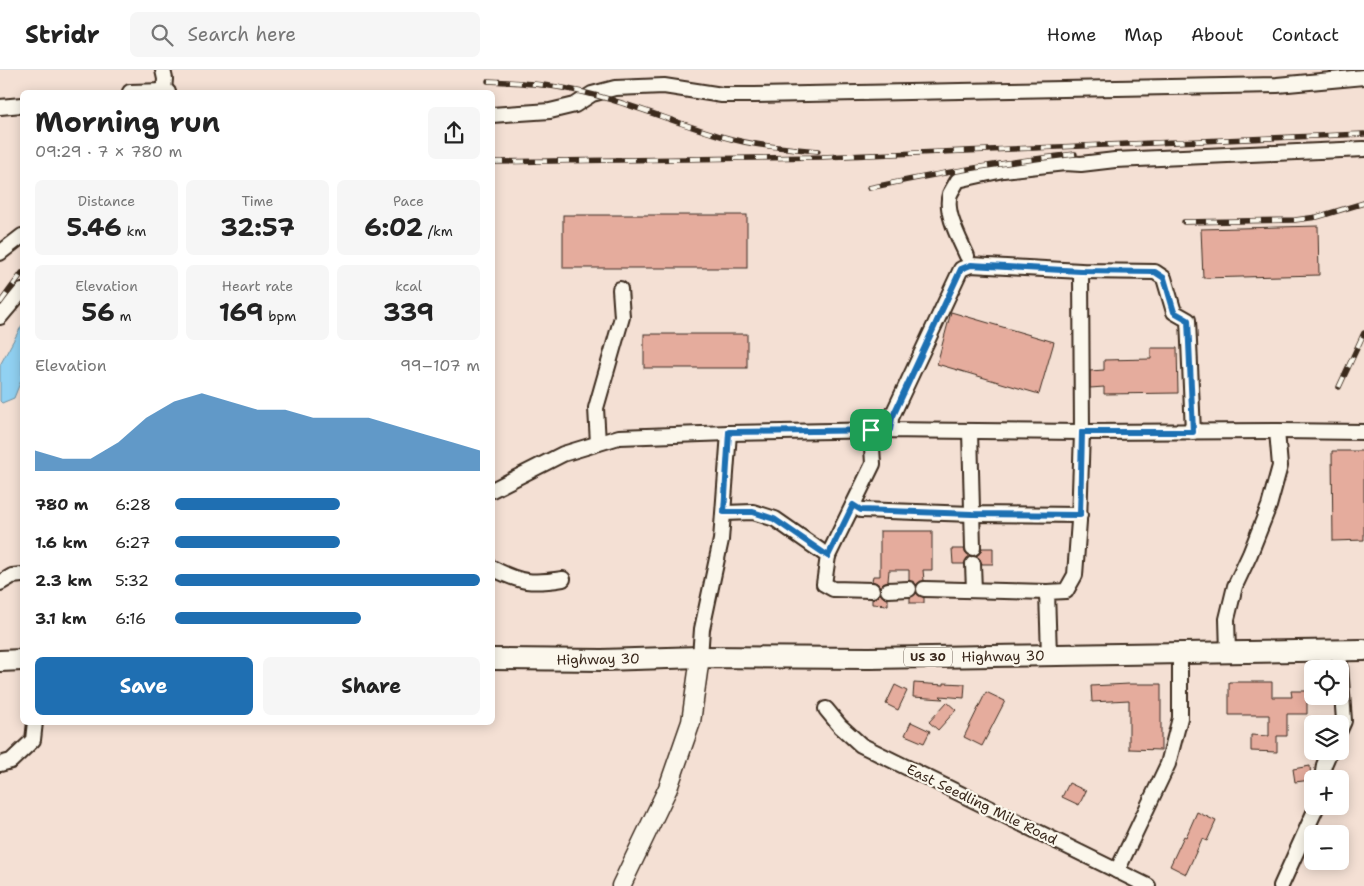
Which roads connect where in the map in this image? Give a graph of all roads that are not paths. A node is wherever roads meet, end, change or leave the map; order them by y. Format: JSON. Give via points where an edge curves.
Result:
{"nodes":[{"id":1,"x":163,"y":70,"type":"edge"},
{"id":2,"x":1364,"y":77,"type":"edge"},
{"id":3,"x":166,"y":90,"type":"edge"},
{"id":4,"x":20,"y":105,"type":"edge"},
{"id":5,"x":0,"y":107,"type":"edge"},
{"id":6,"x":495,"y":115,"type":"edge"},
{"id":7,"x":1364,"y":149,"type":"edge"},
{"id":8,"x":20,"y":238,"type":"edge"},
{"id":9,"x":0,"y":253,"type":"edge"},
{"id":10,"x":967,"y":256,"type":"dead end"},
{"id":11,"x":1081,"y":271,"type":"junction"},
{"id":12,"x":620,"y":289,"type":"dead end"},
{"id":13,"x":20,"y":293,"type":"edge"},
{"id":14,"x":0,"y":317,"type":"edge"},
{"id":15,"x":871,"y":430,"type":"junction"},
{"id":16,"x":890,"y":430,"type":"junction"},
{"id":17,"x":970,"y":431,"type":"junction"},
{"id":18,"x":1277,"y":431,"type":"junction"},
{"id":19,"x":729,"y":432,"type":"junction"},
{"id":20,"x":1082,"y":432,"type":"junction"},
{"id":21,"x":1193,"y":432,"type":"junction"},
{"id":22,"x":1364,"y":432,"type":"edge"},
{"id":23,"x":598,"y":443,"type":"junction"},
{"id":24,"x":495,"y":488,"type":"edge"},
{"id":25,"x":853,"y":505,"type":"junction"},
{"id":26,"x":724,"y":512,"type":"junction"},
{"id":27,"x":972,"y":514,"type":"junction"},
{"id":28,"x":1080,"y":515,"type":"junction"},
{"id":29,"x":973,"y":548,"type":"dead end"},
{"id":30,"x":828,"y":556,"type":"junction"},
{"id":31,"x":974,"y":564,"type":"dead end"},
{"id":32,"x":495,"y":569,"type":"edge"},
{"id":33,"x":20,"y":575,"type":"edge"},
{"id":34,"x":563,"y":579,"type":"dead end"},
{"id":35,"x":0,"y":582,"type":"edge"},
{"id":36,"x":909,"y":589,"type":"dead end"},
{"id":37,"x":924,"y":589,"type":"dead end"},
{"id":38,"x":872,"y":590,"type":"dead end"},
{"id":39,"x":888,"y":590,"type":"dead end"},
{"id":40,"x":974,"y":590,"type":"junction"},
{"id":41,"x":1047,"y":592,"type":"junction"},
{"id":42,"x":1364,"y":650,"type":"edge"},
{"id":43,"x":1339,"y":651,"type":"junction"},
{"id":44,"x":1228,"y":652,"type":"junction"},
{"id":45,"x":1180,"y":653,"type":"junction"},
{"id":46,"x":1048,"y":655,"type":"junction"},
{"id":47,"x":700,"y":657,"type":"junction"},
{"id":48,"x":495,"y":659,"type":"edge"},
{"id":49,"x":20,"y":660,"type":"edge"},
{"id":50,"x":0,"y":661,"type":"edge"},
{"id":51,"x":826,"y":709,"type":"dead end"},
{"id":52,"x":1344,"y":715,"type":"edge"},
{"id":53,"x":35,"y":725,"type":"edge"},
{"id":54,"x":0,"y":764,"type":"edge"},
{"id":55,"x":1313,"y":815,"type":"edge"},
{"id":56,"x":1117,"y":871,"type":"junction"},
{"id":57,"x":621,"y":886,"type":"edge"},
{"id":58,"x":1148,"y":886,"type":"edge"},
{"id":59,"x":1281,"y":886,"type":"edge"}],
"edges":[{"from":1,"to":3,"type":"street"},
{"from":2,"to":6,"type":"street","via":[[1276,85],[764,95],[722,95],[664,86],[615,88],[592,94],[575,105],[550,111]]},
{"from":4,"to":5,"type":"street"},
{"from":7,"to":10,"type":"street","via":[[1065,163],[971,176],[958,180],[949,196],[954,226]]},
{"from":8,"to":9,"type":"street"},
{"from":11,"to":16,"type":"street","via":[[971,265],[961,269],[892,418]]},
{"from":11,"to":20,"type":"street"},
{"from":11,"to":21,"type":"street","via":[[1155,272],[1164,278],[1174,312],[1188,320]]},
{"from":12,"to":23,"type":"street","via":[[622,317],[596,408]]},
{"from":13,"to":14,"type":"street"},
{"from":15,"to":16,"type":"street"},
{"from":15,"to":19,"type":"street"},
{"from":15,"to":25,"type":"street","via":[[873,464]]},
{"from":16,"to":17,"type":"street"},
{"from":17,"to":20,"type":"street"},
{"from":17,"to":27,"type":"street"},
{"from":18,"to":21,"type":"street"},
{"from":18,"to":22,"type":"street"},
{"from":18,"to":44,"type":"street","via":[[1280,466],[1269,506],[1235,586],[1227,619]]},
{"from":19,"to":23,"type":"street","via":[[619,437]]},
{"from":19,"to":26,"type":"street"},
{"from":20,"to":21,"type":"street"},
{"from":20,"to":28,"type":"street"},
{"from":23,"to":24,"type":"street","via":[[563,454]]},
{"from":25,"to":27,"type":"street","via":[[861,510]]},
{"from":25,"to":30,"type":"street"},
{"from":26,"to":30,"type":"street","via":[[753,512],[774,519]]},
{"from":26,"to":47,"type":"street","via":[[702,629]]},
{"from":27,"to":28,"type":"street"},
{"from":27,"to":29,"type":"street"},
{"from":28,"to":41,"type":"street","via":[[1075,574],[1066,591]]},
{"from":30,"to":38,"type":"street","via":[[824,584],[827,587]]},
{"from":31,"to":40,"type":"street"},
{"from":32,"to":34,"type":"street","via":[[529,582]]},
{"from":33,"to":35,"type":"street"},
{"from":36,"to":39,"type":"street"},
{"from":37,"to":40,"type":"street"},
{"from":40,"to":41,"type":"street"},
{"from":41,"to":46,"type":"street"},
{"from":42,"to":43,"type":"highway","name":"Highway 30","number":"US 30"},
{"from":43,"to":44,"type":"highway","name":"Highway 30","number":"US 30"},
{"from":43,"to":52,"type":"street"},
{"from":44,"to":45,"type":"highway","name":"Highway 30","number":"US 30"},
{"from":45,"to":46,"type":"highway","name":"Highway 30","number":"US 30"},
{"from":45,"to":56,"type":"street","via":[[1180,718],[1168,764]]},
{"from":46,"to":47,"type":"highway","name":"Highway 30","number":"US 30"},
{"from":47,"to":48,"type":"highway","name":"Highway 30","number":"US 30"},
{"from":47,"to":57,"type":"main road","via":[[690,722],[668,788]]},
{"from":49,"to":50,"type":"highway"},
{"from":51,"to":56,"type":"street","name":"East Seedling Mile Road","via":[[861,745]]},
{"from":53,"to":54,"type":"street","via":[[33,740],[11,761]]},
{"from":55,"to":59,"type":"street"},
{"from":56,"to":58,"type":"street","name":"East Seedling Mile Road"}]}
